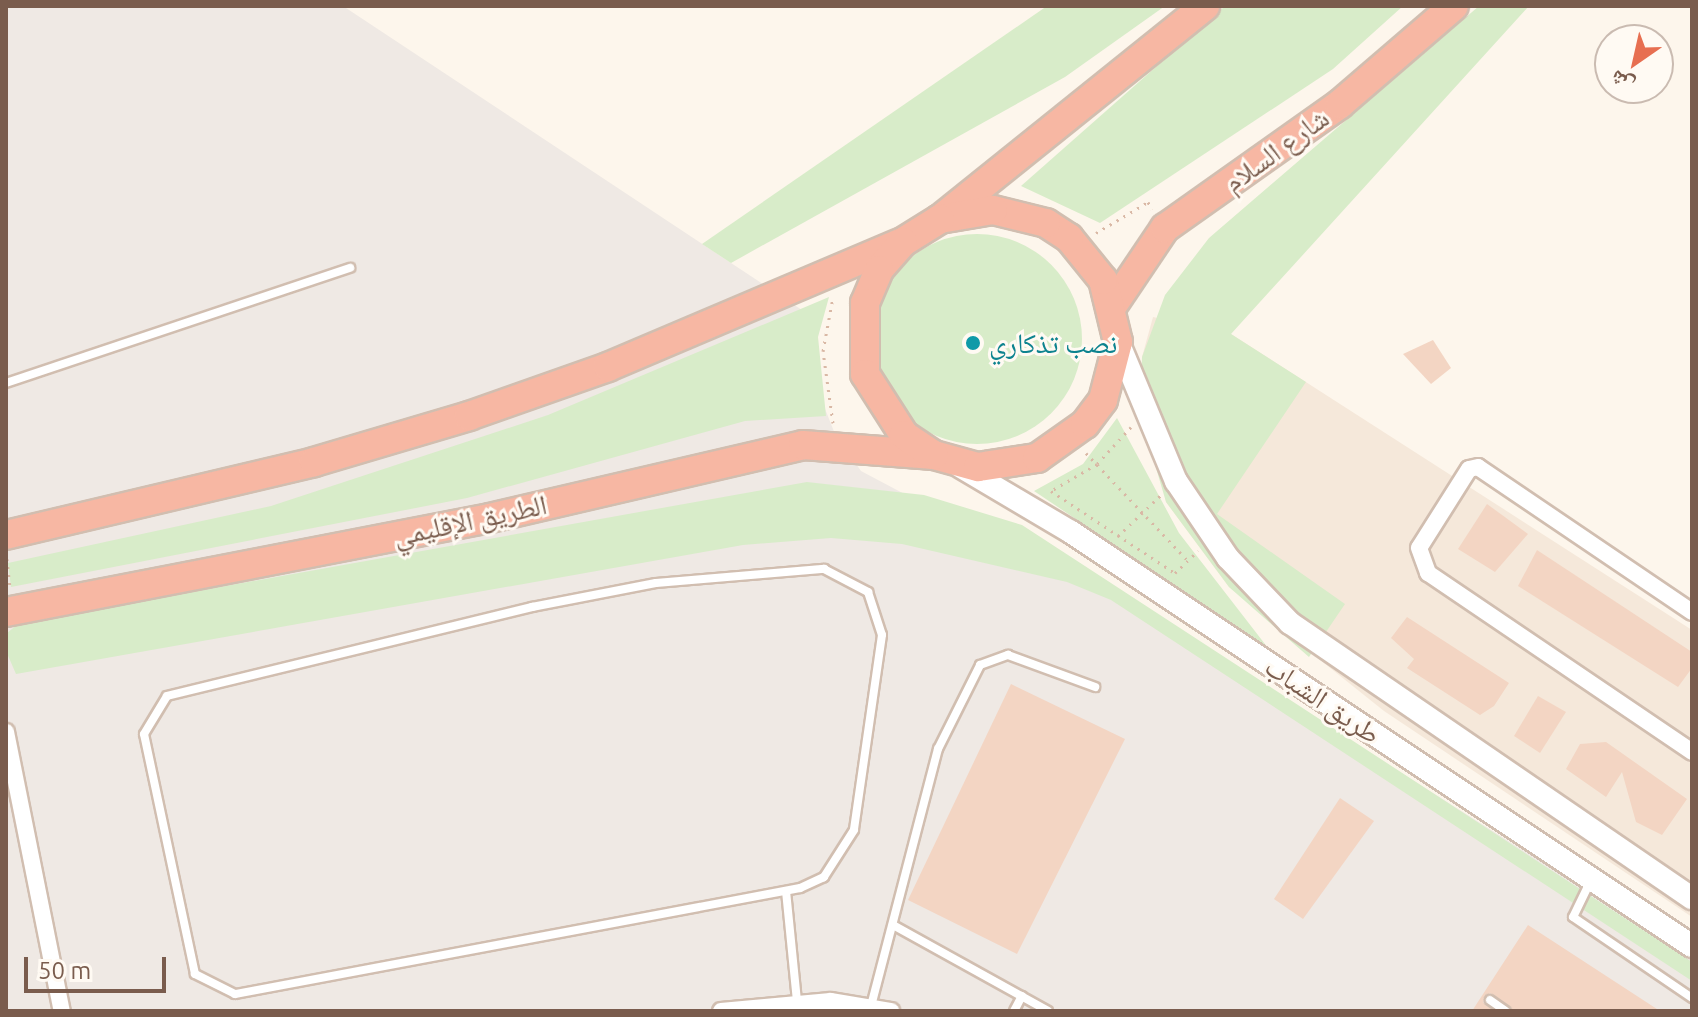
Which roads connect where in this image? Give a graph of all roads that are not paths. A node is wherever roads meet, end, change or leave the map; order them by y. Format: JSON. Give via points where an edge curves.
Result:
{"nodes":[{"id":1,"x":1205,"y":6,"type":"edge"},
{"id":2,"x":1454,"y":6,"type":"edge"},
{"id":3,"x":940,"y":219,"type":"junction"},
{"id":4,"x":903,"y":242,"type":"junction"},
{"id":5,"x":350,"y":268,"type":"dead end"},
{"id":6,"x":1113,"y":305,"type":"junction"},
{"id":7,"x":1118,"y":342,"type":"junction"},
{"id":8,"x":6,"y":383,"type":"edge"},
{"id":9,"x":942,"y":458,"type":"junction"},
{"id":10,"x":6,"y":535,"type":"edge"},
{"id":11,"x":9,"y":612,"type":"edge"},
{"id":12,"x":1692,"y":612,"type":"edge"},
{"id":13,"x":1095,"y":687,"type":"dead end"},
{"id":14,"x":6,"y":732,"type":"edge"},
{"id":15,"x":1692,"y":752,"type":"edge"},
{"id":16,"x":8,"y":754,"type":"edge"},
{"id":17,"x":1591,"y":879,"type":"junction"},
{"id":18,"x":786,"y":891,"type":"junction"},
{"id":19,"x":1692,"y":898,"type":"edge"},
{"id":20,"x":893,"y":925,"type":"junction"},
{"id":21,"x":1692,"y":946,"type":"edge"},
{"id":22,"x":1022,"y":996,"type":"junction"},
{"id":23,"x":1692,"y":998,"type":"edge"},
{"id":24,"x":1490,"y":1000,"type":"dead end"},
{"id":25,"x":797,"y":1002,"type":"junction"},
{"id":26,"x":871,"y":1006,"type":"junction"},
{"id":27,"x":767,"y":1007,"type":"edge"},
{"id":28,"x":62,"y":1011,"type":"edge"},
{"id":29,"x":721,"y":1011,"type":"edge"},
{"id":30,"x":891,"y":1011,"type":"edge"},
{"id":31,"x":1014,"y":1011,"type":"edge"},
{"id":32,"x":1048,"y":1011,"type":"edge"},
{"id":33,"x":1506,"y":1011,"type":"edge"}],
"edges":[{"from":1,"to":3,"type":"highway"},
{"from":2,"to":6,"type":"highway","name":"شارع السلام","via":[[1340,104],[1165,228]]},
{"from":3,"to":4,"type":"highway"},
{"from":3,"to":6,"type":"highway","via":[[993,210],[1046,223],[1088,257]]},
{"from":4,"to":9,"type":"highway","via":[[865,303],[863,363],[880,407]]},
{"from":4,"to":10,"type":"highway","via":[[633,357],[469,416],[314,462]]},
{"from":5,"to":8,"type":"lane"},
{"from":6,"to":7,"type":"highway"},
{"from":7,"to":9,"type":"highway","via":[[1103,400],[1071,437],[1008,466]]},
{"from":7,"to":19,"type":"main road","name":"طريق الشباب","via":[[1155,442],[1202,541],[1323,648]]},
{"from":9,"to":11,"type":"highway","name":"الطريق الإقليمي","via":[[841,445],[763,451],[490,518]]},
{"from":9,"to":17,"type":"main road","name":"طريق الشباب","via":[[1100,552]]},
{"from":12,"to":15,"type":"street","via":[[1478,467],[1469,469],[1419,548],[1428,573]]},
{"from":13,"to":20,"type":"lane","via":[[1008,655],[980,665],[938,749]]},
{"from":14,"to":16,"type":"street"},
{"from":16,"to":28,"type":"street"},
{"from":17,"to":21,"type":"main road","name":"طريق الشباب"},
{"from":17,"to":23,"type":"lane","via":[[1573,917]]},
{"from":18,"to":18,"type":"lane","via":[[225,994],[201,981],[188,959],[147,723],[176,691],[532,607],[656,583],[837,571],[868,592],[882,624],[854,830],[835,867]]},
{"from":18,"to":25,"type":"lane"},
{"from":20,"to":22,"type":"lane"},
{"from":20,"to":26,"type":"lane"},
{"from":22,"to":31,"type":"lane"},
{"from":22,"to":32,"type":"lane"},
{"from":24,"to":33,"type":"lane"},
{"from":25,"to":26,"type":"street"},
{"from":25,"to":27,"type":"street"},
{"from":26,"to":30,"type":"street"},
{"from":27,"to":29,"type":"street"}]}
